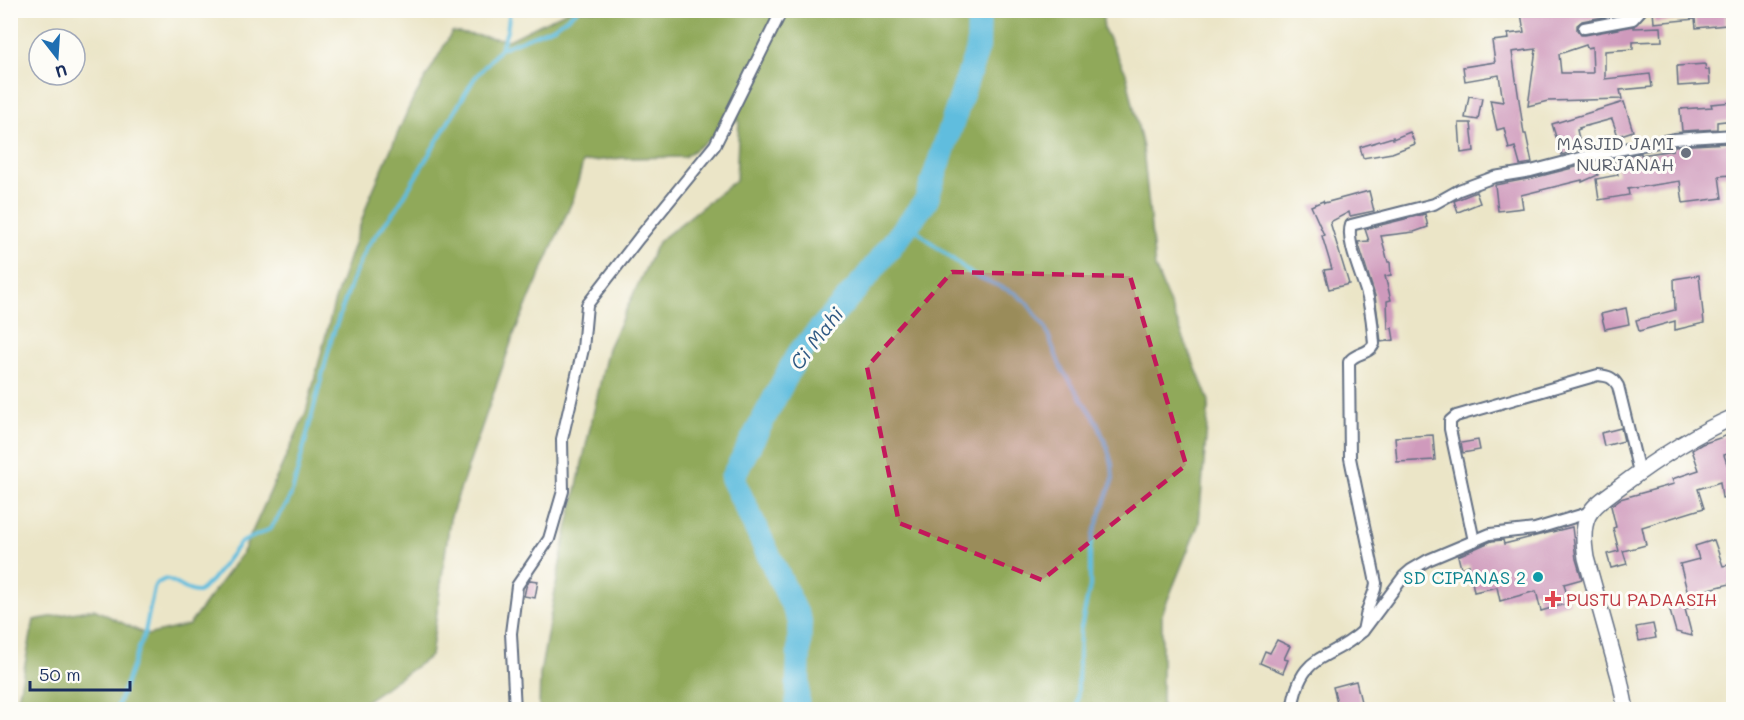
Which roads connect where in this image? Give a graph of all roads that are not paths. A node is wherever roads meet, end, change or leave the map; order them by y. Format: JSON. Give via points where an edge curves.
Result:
{"nodes":[{"id":1,"x":782,"y":10,"type":"edge"},
{"id":2,"x":1641,"y":10,"type":"edge"},
{"id":3,"x":1584,"y":28,"type":"dead end"},
{"id":4,"x":1734,"y":135,"type":"edge"},
{"id":5,"x":1734,"y":417,"type":"edge"},
{"id":6,"x":1639,"y":472,"type":"junction"},
{"id":7,"x":1591,"y":512,"type":"junction"},
{"id":8,"x":1474,"y":541,"type":"junction"},
{"id":9,"x":1363,"y":631,"type":"junction"},
{"id":10,"x":515,"y":710,"type":"edge"},
{"id":11,"x":1292,"y":710,"type":"edge"},
{"id":12,"x":1626,"y":710,"type":"edge"}],
"edges":[{"from":1,"to":10,"type":"street","via":[[715,145],[587,305],[583,349],[562,439],[563,491],[549,539],[518,586],[511,633]]},
{"from":2,"to":3,"type":"street","via":[[1631,20]]},
{"from":4,"to":9,"type":"street","via":[[1674,139],[1494,177],[1434,204],[1351,226],[1354,258],[1368,297],[1374,344],[1349,362],[1350,458],[1376,583]]},
{"from":5,"to":6,"type":"street"},
{"from":6,"to":7,"type":"street"},
{"from":6,"to":8,"type":"street","via":[[1618,386],[1608,376],[1598,375],[1456,416],[1450,421],[1450,429]]},
{"from":7,"to":8,"type":"street","via":[[1535,529],[1490,534]]},
{"from":7,"to":12,"type":"street","via":[[1585,528],[1586,558]]},
{"from":8,"to":9,"type":"street","via":[[1411,570]]},
{"from":9,"to":11,"type":"street","via":[[1307,667],[1298,682]]}]}
